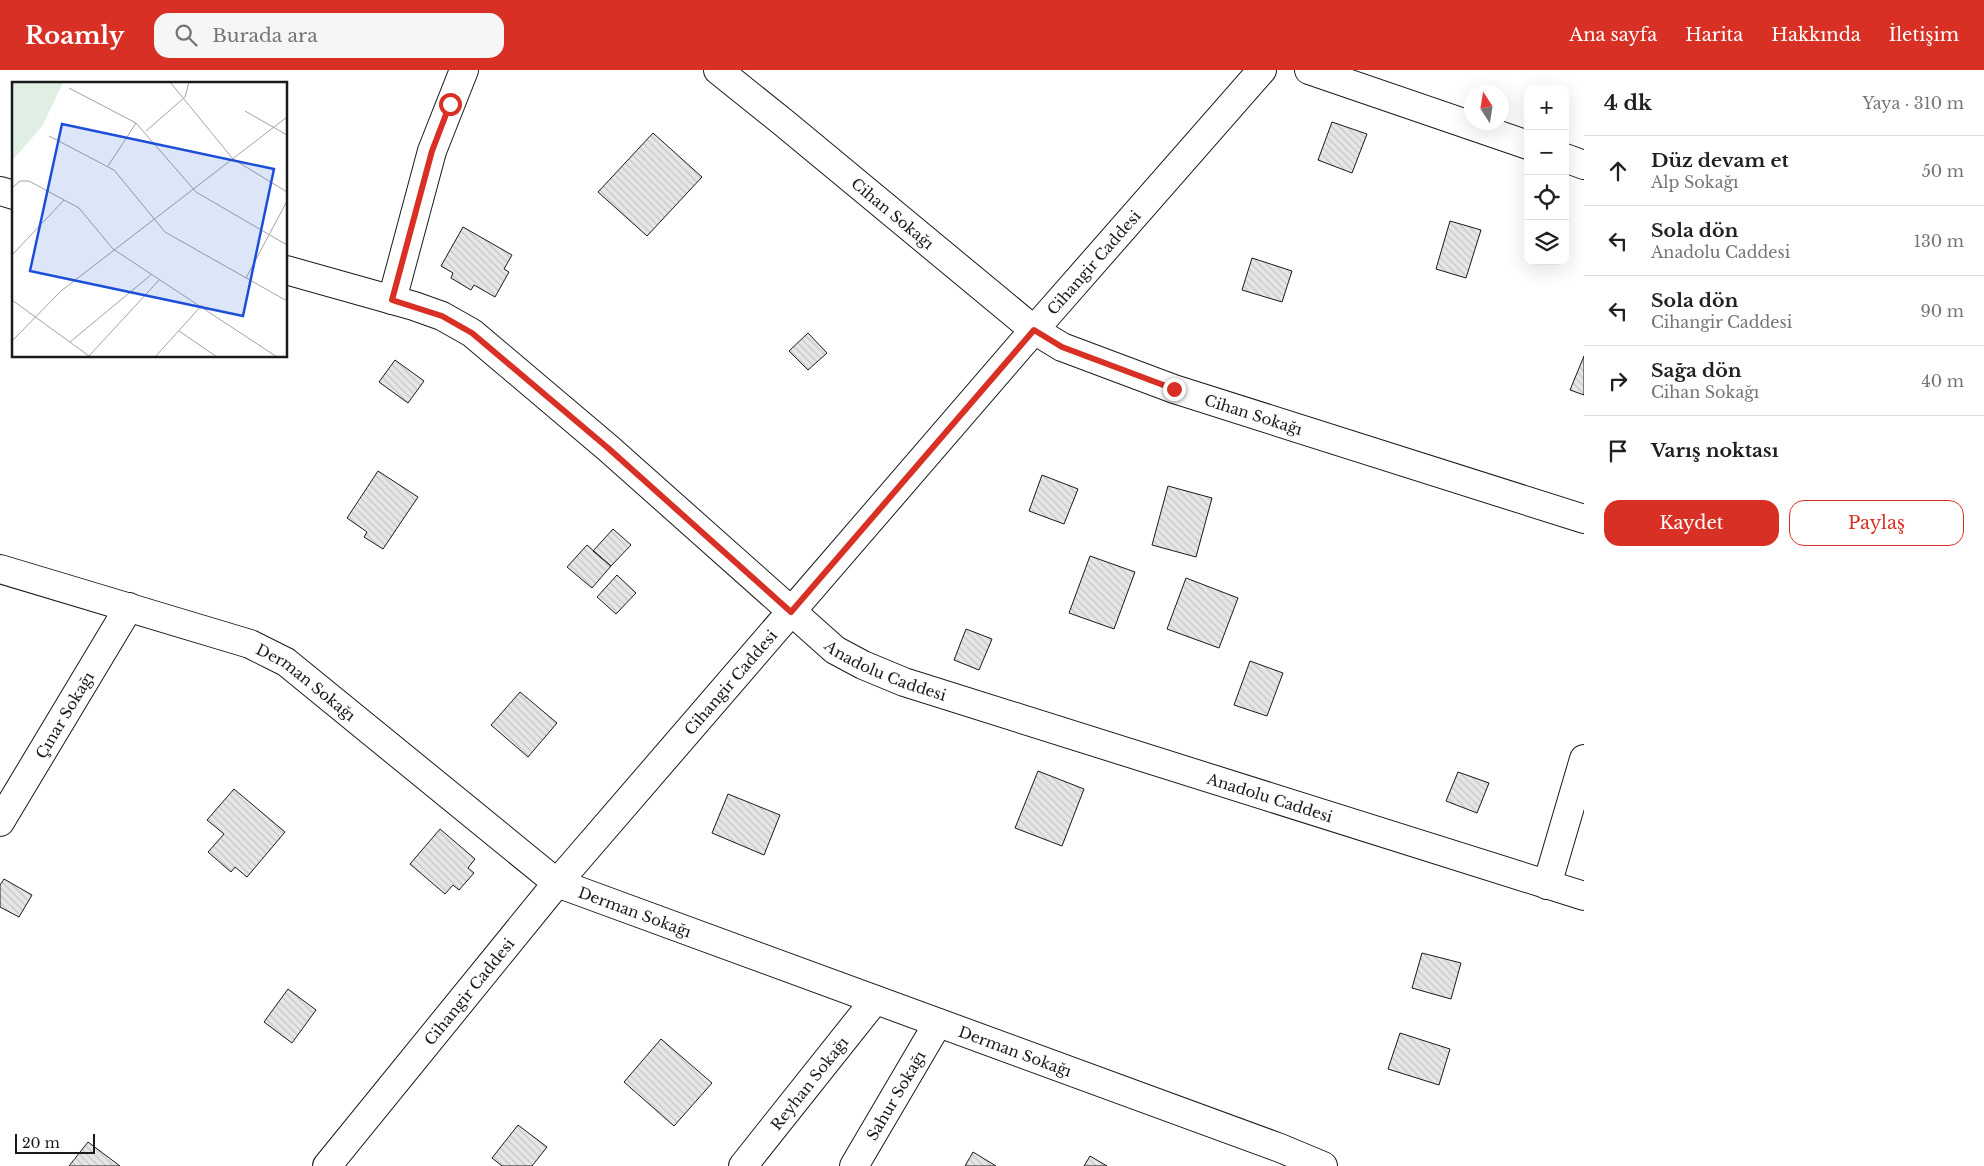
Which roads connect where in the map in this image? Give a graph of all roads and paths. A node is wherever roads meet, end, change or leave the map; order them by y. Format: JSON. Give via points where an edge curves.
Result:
{"nodes":[{"id":1,"x":464,"y":70,"type":"edge"},
{"id":2,"x":718,"y":70,"type":"edge"},
{"id":3,"x":1262,"y":70,"type":"edge"},
{"id":4,"x":1309,"y":70,"type":"edge"},
{"id":5,"x":1524,"y":144,"type":"edge"},
{"id":6,"x":1569,"y":159,"type":"edge"},
{"id":7,"x":1584,"y":165,"type":"edge"},
{"id":8,"x":288,"y":271,"type":"edge"},
{"id":9,"x":392,"y":300,"type":"junction"},
{"id":10,"x":1034,"y":330,"type":"junction"},
{"id":11,"x":1584,"y":518,"type":"edge"},
{"id":12,"x":0,"y":569,"type":"edge"},
{"id":13,"x":129,"y":608,"type":"junction"},
{"id":14,"x":791,"y":612,"type":"junction"},
{"id":15,"x":1584,"y":759,"type":"edge"},
{"id":16,"x":0,"y":822,"type":"edge"},
{"id":17,"x":557,"y":883,"type":"junction"},
{"id":18,"x":1547,"y":885,"type":"junction"},
{"id":19,"x":1584,"y":896,"type":"edge"},
{"id":20,"x":875,"y":1000,"type":"junction"},
{"id":21,"x":938,"y":1023,"type":"junction"},
{"id":22,"x":1275,"y":1157,"type":"edge"},
{"id":23,"x":327,"y":1166,"type":"edge"},
{"id":24,"x":743,"y":1166,"type":"edge"},
{"id":25,"x":854,"y":1166,"type":"edge"},
{"id":26,"x":1323,"y":1166,"type":"edge"}],
"edges":[{"from":1,"to":9,"type":"street","via":[[432,151]]},
{"from":2,"to":10,"type":"street","name":"Cihan Sokağı"},
{"from":3,"to":10,"type":"street","name":"Cihangir Caddesi"},
{"from":4,"to":5,"type":"street"},
{"from":6,"to":7,"type":"street"},
{"from":8,"to":9,"type":"street","name":"Anadolu Caddesi"},
{"from":9,"to":14,"type":"street","name":"Anadolu Caddesi","via":[[442,316],[472,333],[608,448]]},
{"from":10,"to":11,"type":"street","name":"Cihan Sokağı","via":[[1062,347],[1174,389]]},
{"from":10,"to":14,"type":"street","name":"Cihangir Caddesi"},
{"from":12,"to":13,"type":"street","name":"Derman Sokağı"},
{"from":13,"to":16,"type":"street","name":"Çınar Sokağı"},
{"from":13,"to":17,"type":"street","name":"Derman Sokağı","via":[[250,644],[286,662]]},
{"from":14,"to":17,"type":"street","name":"Cihangir Caddesi"},
{"from":14,"to":18,"type":"street","name":"Anadolu Caddesi","via":[[835,650],[904,682]]},
{"from":15,"to":18,"type":"street"},
{"from":17,"to":20,"type":"street","name":"Derman Sokağı"},
{"from":17,"to":23,"type":"street","name":"Cihangir Caddesi"},
{"from":18,"to":19,"type":"street","name":"Anadolu Caddesi"},
{"from":20,"to":21,"type":"street","name":"Derman Sokağı"},
{"from":20,"to":24,"type":"street","name":"Reyhan Sokağı"},
{"from":21,"to":22,"type":"street","name":"Derman Sokağı"},
{"from":21,"to":25,"type":"street","name":"Sahur Sokağı"},
{"from":22,"to":26,"type":"street","name":"Derman Sokağı"}]}
